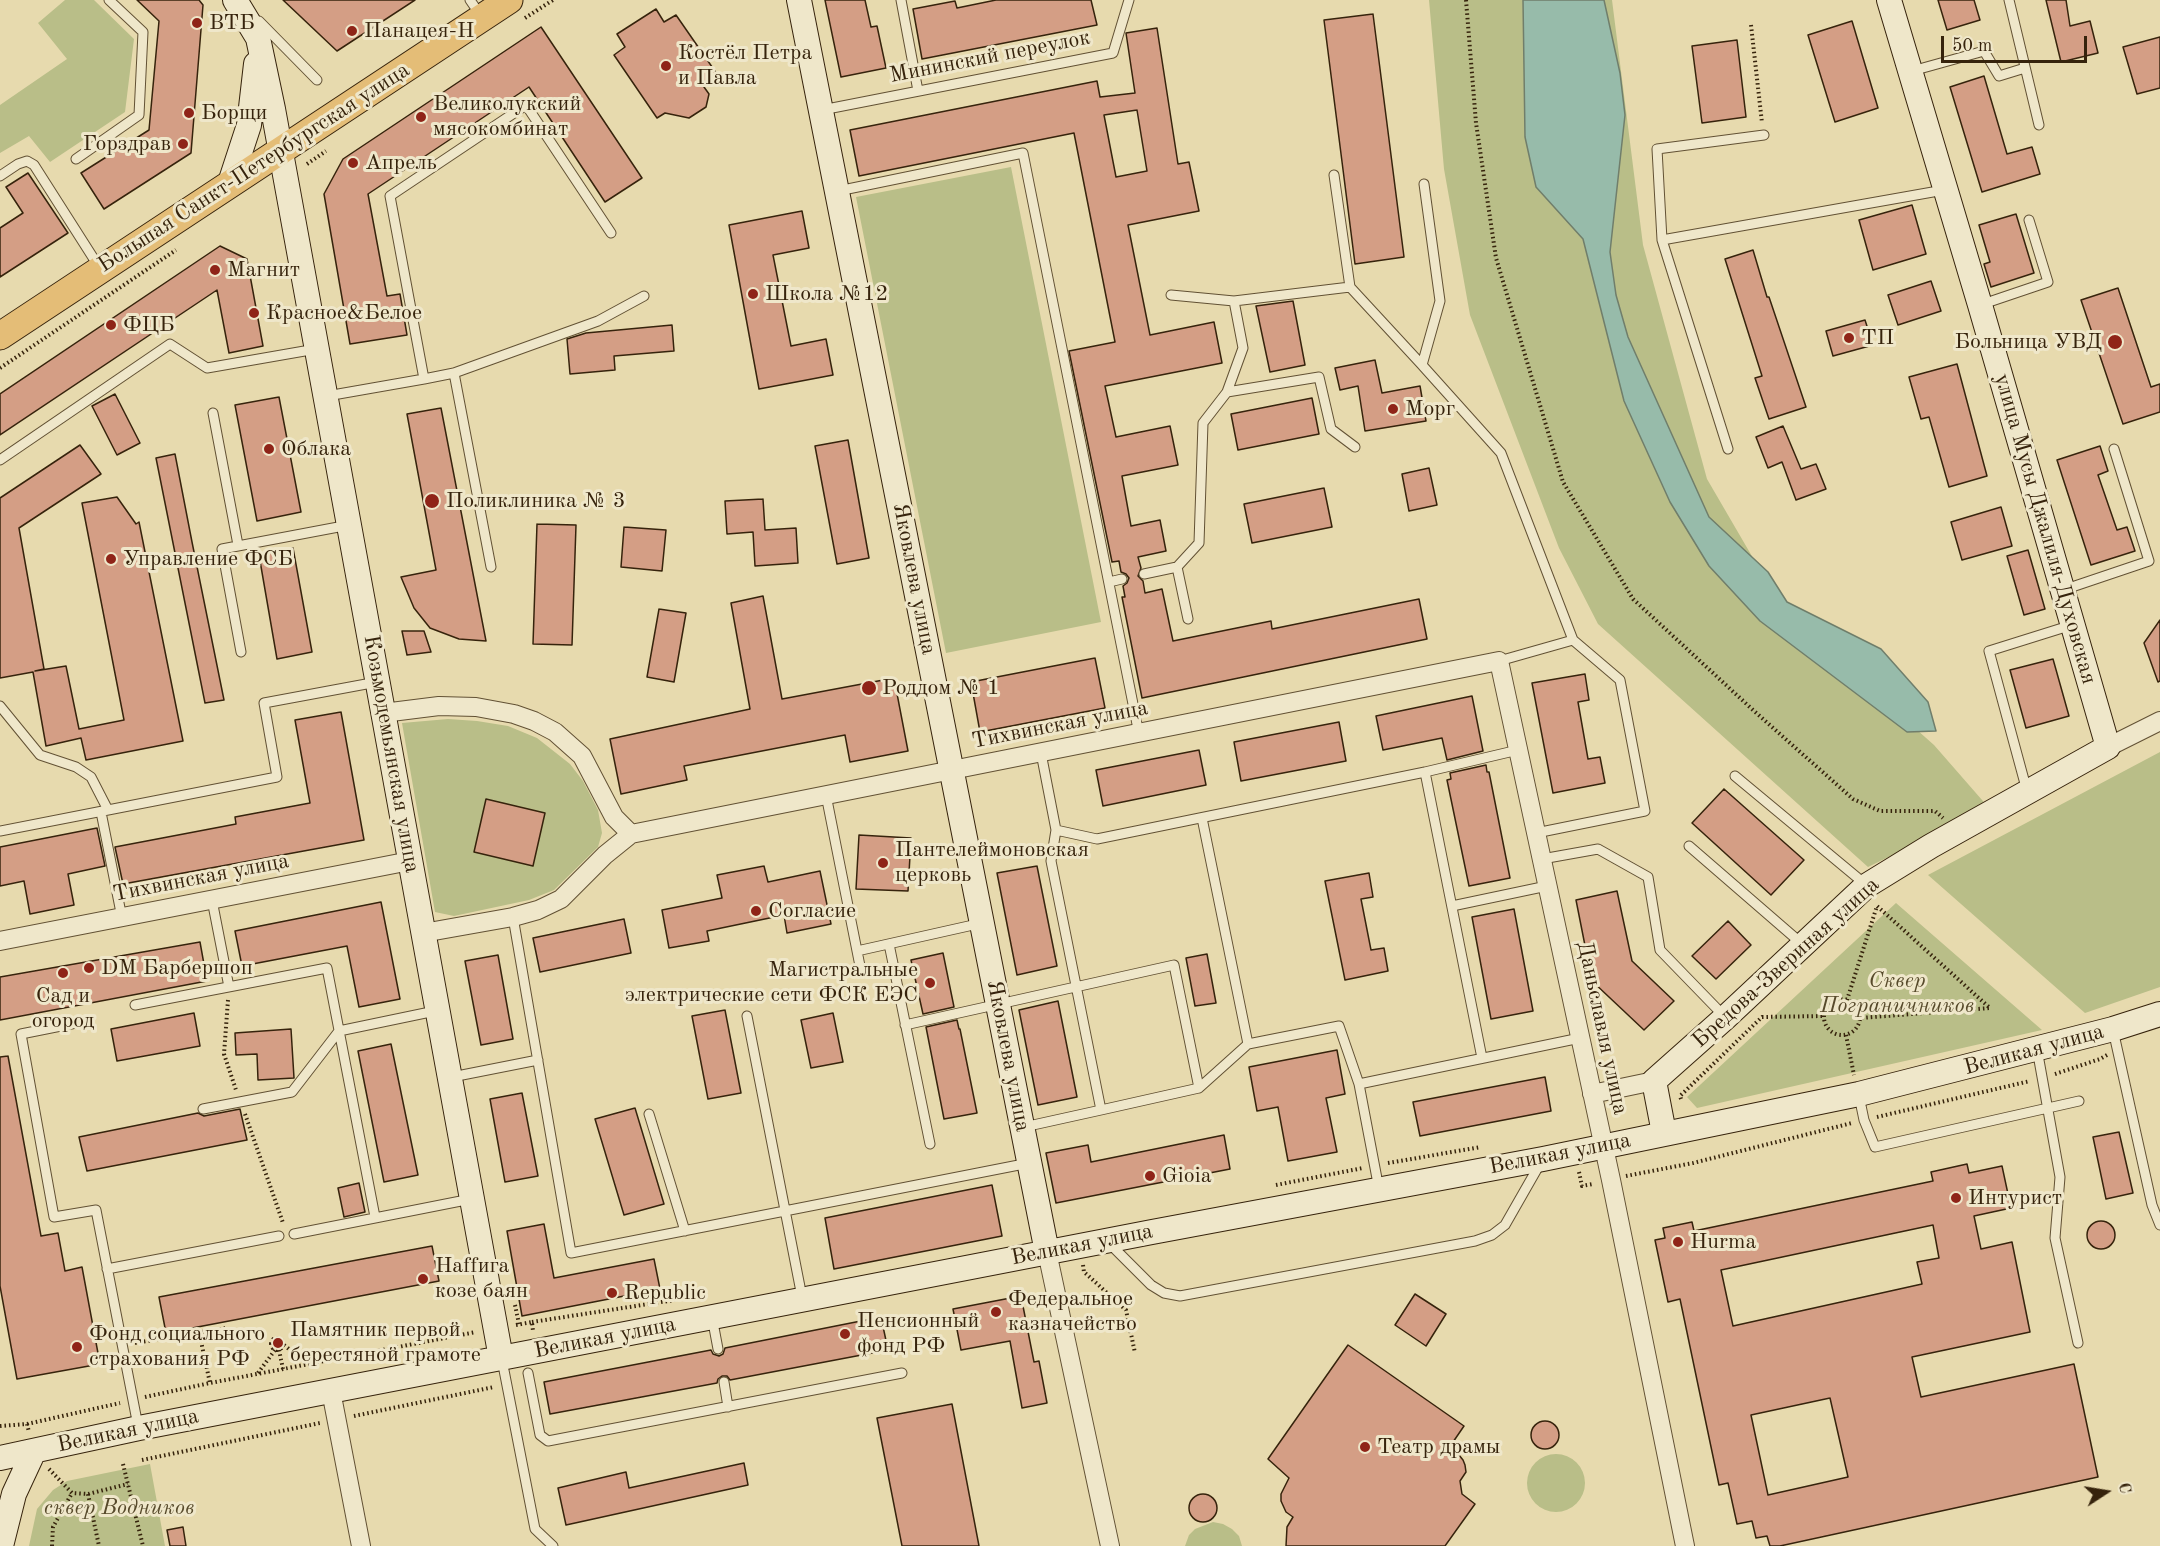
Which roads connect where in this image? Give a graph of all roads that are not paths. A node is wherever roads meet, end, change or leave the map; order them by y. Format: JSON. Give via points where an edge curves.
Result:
{"nodes":[{"id":1,"x":109,"y":0,"type":"edge"},
{"id":2,"x":237,"y":0,"type":"edge"},
{"id":3,"x":509,"y":0,"type":"edge"},
{"id":4,"x":799,"y":0,"type":"edge"},
{"id":5,"x":901,"y":0,"type":"edge"},
{"id":6,"x":1129,"y":0,"type":"edge"},
{"id":7,"x":1889,"y":0,"type":"edge"},
{"id":8,"x":2009,"y":0,"type":"edge"},
{"id":9,"x":476,"y":9,"type":"edge"},
{"id":10,"x":258,"y":38,"type":"junction"},
{"id":11,"x":2025,"y":68,"type":"junction"},
{"id":12,"x":1910,"y":72,"type":"junction"},
{"id":13,"x":317,"y":80,"type":"dead end"},
{"id":14,"x":918,"y":91,"type":"junction"},
{"id":15,"x":821,"y":110,"type":"junction"},
{"id":16,"x":2039,"y":125,"type":"dead end"},
{"id":17,"x":1764,"y":135,"type":"road end"},
{"id":18,"x":280,"y":150,"type":"junction"},
{"id":19,"x":76,"y":159,"type":"dead end"},
{"id":20,"x":1334,"y":175,"type":"dead end"},
{"id":21,"x":0,"y":176,"type":"edge"},
{"id":22,"x":230,"y":183,"type":"junction"},
{"id":23,"x":1424,"y":184,"type":"dead end"},
{"id":24,"x":1944,"y":190,"type":"junction"},
{"id":25,"x":837,"y":192,"type":"junction"},
{"id":26,"x":2029,"y":220,"type":"dead end"},
{"id":27,"x":611,"y":233,"type":"dead end"},
{"id":28,"x":1662,"y":240,"type":"junction"},
{"id":29,"x":101,"y":269,"type":"junction"},
{"id":30,"x":1350,"y":286,"type":"junction"},
{"id":31,"x":1172,"y":295,"type":"dead end"},
{"id":32,"x":644,"y":296,"type":"dead end"},
{"id":33,"x":1234,"y":301,"type":"junction"},
{"id":34,"x":1980,"y":305,"type":"junction"},
{"id":35,"x":0,"y":336,"type":"edge"},
{"id":36,"x":316,"y":349,"type":"junction"},
{"id":37,"x":1422,"y":365,"type":"junction"},
{"id":38,"x":454,"y":373,"type":"junction"},
{"id":39,"x":424,"y":379,"type":"junction"},
{"id":40,"x":1227,"y":392,"type":"junction"},
{"id":41,"x":325,"y":396,"type":"junction"},
{"id":42,"x":213,"y":412,"type":"dead end"},
{"id":43,"x":1355,"y":447,"type":"dead end"},
{"id":44,"x":1728,"y":449,"type":"dead end"},
{"id":45,"x":2114,"y":450,"type":"dead end"},
{"id":46,"x":0,"y":460,"type":"edge"},
{"id":47,"x":349,"y":525,"type":"junction"},
{"id":48,"x":238,"y":546,"type":"junction"},
{"id":49,"x":491,"y":567,"type":"dead end"},
{"id":50,"x":1177,"y":567,"type":"junction"},
{"id":51,"x":1143,"y":574,"type":"dead end"},
{"id":52,"x":1122,"y":579,"type":"dead end"},
{"id":53,"x":1109,"y":582,"type":"junction"},
{"id":54,"x":2063,"y":590,"type":"junction"},
{"id":55,"x":1188,"y":619,"type":"dead end"},
{"id":56,"x":2072,"y":625,"type":"junction"},
{"id":57,"x":1573,"y":640,"type":"junction"},
{"id":58,"x":241,"y":652,"type":"dead end"},
{"id":59,"x":1499,"y":661,"type":"junction"},
{"id":60,"x":377,"y":682,"type":"junction"},
{"id":61,"x":0,"y":706,"type":"edge"},
{"id":62,"x":383,"y":713,"type":"junction"},
{"id":63,"x":2160,"y":722,"type":"edge"},
{"id":64,"x":1139,"y":734,"type":"junction"},
{"id":65,"x":2108,"y":747,"type":"junction"},
{"id":66,"x":1518,"y":750,"type":"junction"},
{"id":67,"x":1041,"y":753,"type":"junction"},
{"id":68,"x":952,"y":770,"type":"junction"},
{"id":69,"x":1425,"y":772,"type":"junction"},
{"id":70,"x":1735,"y":776,"type":"dead end"},
{"id":71,"x":2027,"y":792,"type":"junction"},
{"id":72,"x":826,"y":795,"type":"junction"},
{"id":73,"x":104,"y":811,"type":"junction"},
{"id":74,"x":1202,"y":818,"type":"junction"},
{"id":75,"x":1056,"y":830,"type":"junction"},
{"id":76,"x":0,"y":831,"type":"edge"},
{"id":77,"x":1536,"y":833,"type":"junction"},
{"id":78,"x":631,"y":834,"type":"junction"},
{"id":79,"x":1689,"y":846,"type":"dead end"},
{"id":80,"x":1542,"y":859,"type":"junction"},
{"id":81,"x":410,"y":861,"type":"junction"},
{"id":82,"x":1547,"y":886,"type":"junction"},
{"id":83,"x":1866,"y":886,"type":"junction"},
{"id":84,"x":212,"y":900,"type":"junction"},
{"id":85,"x":1452,"y":906,"type":"junction"},
{"id":86,"x":513,"y":917,"type":"junction"},
{"id":87,"x":122,"y":918,"type":"junction"},
{"id":88,"x":982,"y":923,"type":"junction"},
{"id":89,"x":423,"y":933,"type":"junction"},
{"id":90,"x":0,"y":941,"type":"edge"},
{"id":91,"x":889,"y":944,"type":"junction"},
{"id":92,"x":1803,"y":945,"type":"junction"},
{"id":93,"x":857,"y":951,"type":"junction"},
{"id":94,"x":861,"y":971,"type":"dead end"},
{"id":95,"x":1076,"y":986,"type":"junction"},
{"id":96,"x":229,"y":987,"type":"junction"},
{"id":97,"x":998,"y":1003,"type":"junction"},
{"id":98,"x":135,"y":1005,"type":"dead end"},
{"id":99,"x":438,"y":1010,"type":"junction"},
{"id":100,"x":747,"y":1016,"type":"dead end"},
{"id":101,"x":2159,"y":1016,"type":"edge"},
{"id":102,"x":1726,"y":1017,"type":"junction"},
{"id":103,"x":86,"y":1021,"type":"dead end"},
{"id":104,"x":905,"y":1025,"type":"junction"},
{"id":105,"x":339,"y":1031,"type":"junction"},
{"id":106,"x":1580,"y":1038,"type":"junction"},
{"id":107,"x":2115,"y":1039,"type":"junction"},
{"id":108,"x":1248,"y":1044,"type":"junction"},
{"id":109,"x":2037,"y":1049,"type":"junction"},
{"id":110,"x":1482,"y":1058,"type":"junction"},
{"id":111,"x":538,"y":1060,"type":"junction"},
{"id":112,"x":450,"y":1077,"type":"junction"},
{"id":113,"x":1654,"y":1081,"type":"junction"},
{"id":114,"x":1359,"y":1084,"type":"junction"},
{"id":115,"x":1857,"y":1086,"type":"junction"},
{"id":116,"x":1199,"y":1088,"type":"junction"},
{"id":117,"x":1592,"y":1094,"type":"junction"},
{"id":118,"x":2079,"y":1101,"type":"dead end"},
{"id":119,"x":2048,"y":1107,"type":"junction"},
{"id":120,"x":203,"y":1110,"type":"dead end"},
{"id":121,"x":1101,"y":1110,"type":"junction"},
{"id":122,"x":649,"y":1114,"type":"dead end"},
{"id":123,"x":1022,"y":1128,"type":"junction"},
{"id":124,"x":1664,"y":1133,"type":"junction"},
{"id":125,"x":930,"y":1144,"type":"dead end"},
{"id":126,"x":1604,"y":1146,"type":"junction"},
{"id":127,"x":1543,"y":1159,"type":"junction"},
{"id":128,"x":1029,"y":1163,"type":"junction"},
{"id":129,"x":1379,"y":1189,"type":"junction"},
{"id":130,"x":472,"y":1198,"type":"junction"},
{"id":131,"x":785,"y":1211,"type":"junction"},
{"id":132,"x":375,"y":1218,"type":"junction"},
{"id":133,"x":2160,"y":1225,"type":"edge"},
{"id":134,"x":684,"y":1231,"type":"junction"},
{"id":135,"x":294,"y":1233,"type":"dead end"},
{"id":136,"x":279,"y":1236,"type":"dead end"},
{"id":137,"x":1107,"y":1241,"type":"junction"},
{"id":138,"x":1047,"y":1252,"type":"junction"},
{"id":139,"x":107,"y":1269,"type":"junction"},
{"id":140,"x":803,"y":1300,"type":"junction"},
{"id":141,"x":712,"y":1317,"type":"junction"},
{"id":142,"x":2078,"y":1343,"type":"dead end"},
{"id":143,"x":718,"y":1349,"type":"dead end"},
{"id":144,"x":501,"y":1358,"type":"junction"},
{"id":145,"x":528,"y":1373,"type":"dead end"},
{"id":146,"x":902,"y":1373,"type":"dead end"},
{"id":147,"x":724,"y":1382,"type":"dead end"},
{"id":148,"x":331,"y":1391,"type":"junction"},
{"id":149,"x":729,"y":1407,"type":"junction"},
{"id":150,"x":138,"y":1428,"type":"junction"},
{"id":151,"x":33,"y":1451,"type":"junction"},
{"id":152,"x":0,"y":1458,"type":"edge"},
{"id":153,"x":2,"y":1546,"type":"edge"},
{"id":154,"x":361,"y":1546,"type":"edge"},
{"id":155,"x":553,"y":1546,"type":"edge"},
{"id":156,"x":1110,"y":1546,"type":"edge"},
{"id":157,"x":1685,"y":1546,"type":"edge"}],
"edges":[{"from":1,"to":19,"type":"lane","via":[[143,32],[138,115]]},
{"from":2,"to":10,"type":"street"},
{"from":2,"to":13,"type":"lane"},
{"from":3,"to":9,"type":"main road","name":"Большая Санкт-Петербургская улица"},
{"from":4,"to":15,"type":"street","name":"Яковлева улица"},
{"from":5,"to":14,"type":"lane"},
{"from":6,"to":14,"type":"lane","name":"Мининский переулок","via":[[1113,53]]},
{"from":7,"to":12,"type":"street","name":"улица Мусы Джалиля-Духовская"},
{"from":8,"to":11,"type":"lane"},
{"from":9,"to":18,"type":"main road","name":"Большая Санкт-Петербургская улица"},
{"from":10,"to":18,"type":"street","name":"Козьмодемьянская улица"},
{"from":10,"to":22,"type":"street","via":[[249,125]]},
{"from":11,"to":12,"type":"lane","via":[[1999,76],[1984,51]]},
{"from":11,"to":16,"type":"lane"},
{"from":12,"to":24,"type":"street","name":"улица Мусы Джалиля-Духовская"},
{"from":14,"to":15,"type":"lane","name":"Мининский переулок"},
{"from":15,"to":25,"type":"street","name":"Яковлева улица"},
{"from":17,"to":28,"type":"lane","via":[[1657,149]]},
{"from":18,"to":22,"type":"main road","name":"Большая Санкт-Петербургская улица"},
{"from":18,"to":36,"type":"street","name":"Козьмодемьянская улица"},
{"from":20,"to":30,"type":"lane"},
{"from":21,"to":29,"type":"lane","via":[[27,161],[34,165]]},
{"from":22,"to":29,"type":"main road","name":"Большая Санкт-Петербургская улица"},
{"from":23,"to":37,"type":"lane","via":[[1440,301]]},
{"from":24,"to":28,"type":"lane"},
{"from":24,"to":34,"type":"street","name":"улица Мусы Джалиля-Духовская"},
{"from":25,"to":53,"type":"lane","via":[[1023,153]]},
{"from":25,"to":68,"type":"street","name":"Яковлева улица"},
{"from":26,"to":34,"type":"lane","via":[[2048,282]]},
{"from":27,"to":39,"type":"lane","via":[[526,105],[390,196]]},
{"from":28,"to":44,"type":"lane"},
{"from":29,"to":35,"type":"main road","name":"Большая Санкт-Петербургская улица"},
{"from":30,"to":33,"type":"lane"},
{"from":30,"to":37,"type":"lane"},
{"from":31,"to":33,"type":"lane"},
{"from":32,"to":38,"type":"lane","via":[[598,321]]},
{"from":33,"to":40,"type":"lane","via":[[1244,348]]},
{"from":34,"to":54,"type":"street","name":"улица Мусы Джалиля-Духовская"},
{"from":36,"to":41,"type":"street","name":"Козьмодемьянская улица"},
{"from":36,"to":46,"type":"lane","via":[[207,368],[170,344]]},
{"from":37,"to":57,"type":"lane","via":[[1501,453]]},
{"from":38,"to":39,"type":"lane"},
{"from":38,"to":49,"type":"lane"},
{"from":39,"to":41,"type":"lane"},
{"from":40,"to":43,"type":"lane","via":[[1319,377],[1331,429]]},
{"from":40,"to":50,"type":"lane","via":[[1203,423],[1199,543]]},
{"from":41,"to":47,"type":"street","name":"Козьмодемьянская улица"},
{"from":42,"to":48,"type":"lane"},
{"from":45,"to":54,"type":"lane","via":[[2149,561]]},
{"from":47,"to":48,"type":"lane"},
{"from":47,"to":60,"type":"street","name":"Козьмодемьянская улица"},
{"from":48,"to":58,"type":"lane","via":[[222,549]]},
{"from":50,"to":51,"type":"lane"},
{"from":50,"to":55,"type":"lane"},
{"from":52,"to":53,"type":"lane"},
{"from":53,"to":64,"type":"lane"},
{"from":54,"to":56,"type":"street","name":"улица Мусы Джалиля-Духовская"},
{"from":56,"to":65,"type":"street","name":"улица Мусы Джалиля-Духовская"},
{"from":56,"to":71,"type":"lane","via":[[1989,651]]},
{"from":57,"to":59,"type":"lane"},
{"from":57,"to":77,"type":"lane","via":[[1620,680],[1646,811]]},
{"from":59,"to":64,"type":"street","name":"Тихвинская улица"},
{"from":59,"to":66,"type":"street","name":"Даньславля улица"},
{"from":60,"to":62,"type":"street","name":"Козьмодемьянская улица"},
{"from":60,"to":73,"type":"lane","via":[[264,703],[277,777]]},
{"from":61,"to":73,"type":"lane","via":[[40,755],[76,767],[91,777]]},
{"from":62,"to":78,"type":"street","via":[[439,706],[476,707],[534,721],[555,732],[582,756],[614,817]]},
{"from":62,"to":81,"type":"street","name":"Козьмодемьянская улица"},
{"from":63,"to":65,"type":"street","name":"Бредова-Звериная улица"},
{"from":64,"to":67,"type":"street","name":"Тихвинская улица"},
{"from":65,"to":71,"type":"street","name":"Бредова-Звериная улица"},
{"from":66,"to":69,"type":"lane"},
{"from":66,"to":77,"type":"street","name":"Даньславля улица"},
{"from":67,"to":68,"type":"street","name":"Тихвинская улица"},
{"from":67,"to":75,"type":"lane"},
{"from":68,"to":72,"type":"street","name":"Тихвинская улица"},
{"from":68,"to":88,"type":"street","name":"Яковлева улица"},
{"from":69,"to":74,"type":"lane"},
{"from":69,"to":85,"type":"lane"},
{"from":70,"to":83,"type":"lane"},
{"from":71,"to":83,"type":"street","name":"Бредова-Звериная улица"},
{"from":72,"to":78,"type":"street","name":"Тихвинская улица"},
{"from":72,"to":93,"type":"lane"},
{"from":73,"to":76,"type":"lane"},
{"from":73,"to":87,"type":"lane"},
{"from":74,"to":75,"type":"lane","via":[[1097,839]]},
{"from":74,"to":108,"type":"lane"},
{"from":75,"to":95,"type":"lane","via":[[1051,861]]},
{"from":77,"to":80,"type":"street","name":"Даньславля улица"},
{"from":78,"to":86,"type":"street","name":"Тихвинская улица","via":[[561,899]]},
{"from":79,"to":92,"type":"lane"},
{"from":80,"to":82,"type":"street","name":"Даньславля улица"},
{"from":80,"to":102,"type":"lane","via":[[1598,849],[1648,877],[1660,950]]},
{"from":81,"to":84,"type":"street","name":"Тихвинская улица"},
{"from":81,"to":89,"type":"street","name":"Козьмодемьянская улица"},
{"from":82,"to":85,"type":"lane"},
{"from":82,"to":106,"type":"street","name":"Даньславля улица"},
{"from":83,"to":92,"type":"street","name":"Бредова-Звериная улица"},
{"from":84,"to":87,"type":"street","name":"Тихвинская улица"},
{"from":84,"to":96,"type":"lane"},
{"from":85,"to":110,"type":"lane"},
{"from":86,"to":89,"type":"street","name":"Тихвинская улица"},
{"from":86,"to":111,"type":"lane"},
{"from":87,"to":90,"type":"street","name":"Тихвинская улица"},
{"from":88,"to":91,"type":"lane"},
{"from":88,"to":97,"type":"street","name":"Яковлева улица"},
{"from":89,"to":99,"type":"street","name":"Козьмодемьянская улица"},
{"from":91,"to":93,"type":"lane"},
{"from":91,"to":104,"type":"lane"},
{"from":92,"to":102,"type":"street","name":"Бредова-Звериная улица"},
{"from":93,"to":94,"type":"lane"},
{"from":95,"to":97,"type":"lane"},
{"from":95,"to":116,"type":"lane","via":[[1174,965]]},
{"from":95,"to":121,"type":"lane"},
{"from":96,"to":98,"type":"lane"},
{"from":96,"to":105,"type":"lane","via":[[327,968]]},
{"from":97,"to":104,"type":"lane"},
{"from":97,"to":123,"type":"street","name":"Яковлева улица"},
{"from":99,"to":105,"type":"lane"},
{"from":99,"to":112,"type":"street","name":"Козьмодемьянская улица"},
{"from":100,"to":131,"type":"lane"},
{"from":101,"to":107,"type":"street","name":"Великая улица"},
{"from":102,"to":113,"type":"street","name":"Бредова-Звериная улица"},
{"from":103,"to":139,"type":"lane","via":[[21,1034],[54,1217],[96,1209]]},
{"from":104,"to":125,"type":"lane"},
{"from":105,"to":120,"type":"lane","via":[[292,1092]]},
{"from":105,"to":132,"type":"lane"},
{"from":106,"to":110,"type":"lane"},
{"from":106,"to":117,"type":"street","name":"Даньславля улица"},
{"from":107,"to":109,"type":"street","name":"Великая улица"},
{"from":107,"to":133,"type":"lane"},
{"from":108,"to":114,"type":"lane","via":[[1339,1026]]},
{"from":108,"to":116,"type":"lane"},
{"from":109,"to":115,"type":"street","name":"Великая улица"},
{"from":109,"to":119,"type":"lane"},
{"from":110,"to":114,"type":"lane"},
{"from":111,"to":112,"type":"lane"},
{"from":111,"to":134,"type":"lane","via":[[571,1253]]},
{"from":112,"to":130,"type":"street","name":"Козьмодемьянская улица"},
{"from":113,"to":117,"type":"street"},
{"from":113,"to":124,"type":"street"},
{"from":114,"to":129,"type":"lane"},
{"from":115,"to":119,"type":"lane","via":[[1864,1120],[1875,1146]]},
{"from":115,"to":124,"type":"street","name":"Великая улица"},
{"from":116,"to":121,"type":"lane"},
{"from":117,"to":126,"type":"street","name":"Даньславля улица"},
{"from":118,"to":119,"type":"lane"},
{"from":119,"to":142,"type":"lane","via":[[2060,1178],[2055,1238]]},
{"from":121,"to":123,"type":"lane"},
{"from":122,"to":134,"type":"lane"},
{"from":123,"to":128,"type":"street","name":"Яковлева улица"},
{"from":124,"to":126,"type":"street","name":"Великая улица"},
{"from":126,"to":127,"type":"street","name":"Великая улица"},
{"from":126,"to":157,"type":"street","name":"Даньславля улица","via":[[1604,1181]]},
{"from":127,"to":129,"type":"street","name":"Великая улица"},
{"from":127,"to":137,"type":"lane","via":[[1505,1225],[1492,1235],[1463,1243],[1172,1295],[1157,1289]]},
{"from":128,"to":131,"type":"lane"},
{"from":128,"to":138,"type":"street","name":"Яковлева улица"},
{"from":129,"to":137,"type":"street","name":"Великая улица"},
{"from":130,"to":132,"type":"lane"},
{"from":130,"to":144,"type":"street","name":"Козьмодемьянская улица"},
{"from":131,"to":134,"type":"lane"},
{"from":131,"to":140,"type":"lane"},
{"from":132,"to":135,"type":"lane"},
{"from":136,"to":139,"type":"lane"},
{"from":137,"to":138,"type":"street","name":"Великая улица"},
{"from":138,"to":140,"type":"street","name":"Великая улица"},
{"from":138,"to":156,"type":"street","name":"Яковлева улица"},
{"from":139,"to":150,"type":"lane"},
{"from":140,"to":141,"type":"street","name":"Великая улица"},
{"from":141,"to":143,"type":"lane"},
{"from":141,"to":144,"type":"street","name":"Великая улица"},
{"from":144,"to":148,"type":"street","name":"Великая улица"},
{"from":144,"to":155,"type":"lane","via":[[535,1529]]},
{"from":145,"to":149,"type":"lane","via":[[540,1435],[548,1441]]},
{"from":146,"to":149,"type":"lane"},
{"from":147,"to":149,"type":"lane"},
{"from":148,"to":150,"type":"street","name":"Великая улица"},
{"from":148,"to":154,"type":"street"},
{"from":150,"to":151,"type":"street","name":"Великая улица"},
{"from":151,"to":152,"type":"street","name":"Великая улица"},
{"from":151,"to":153,"type":"street","via":[[14,1494]]}]}
